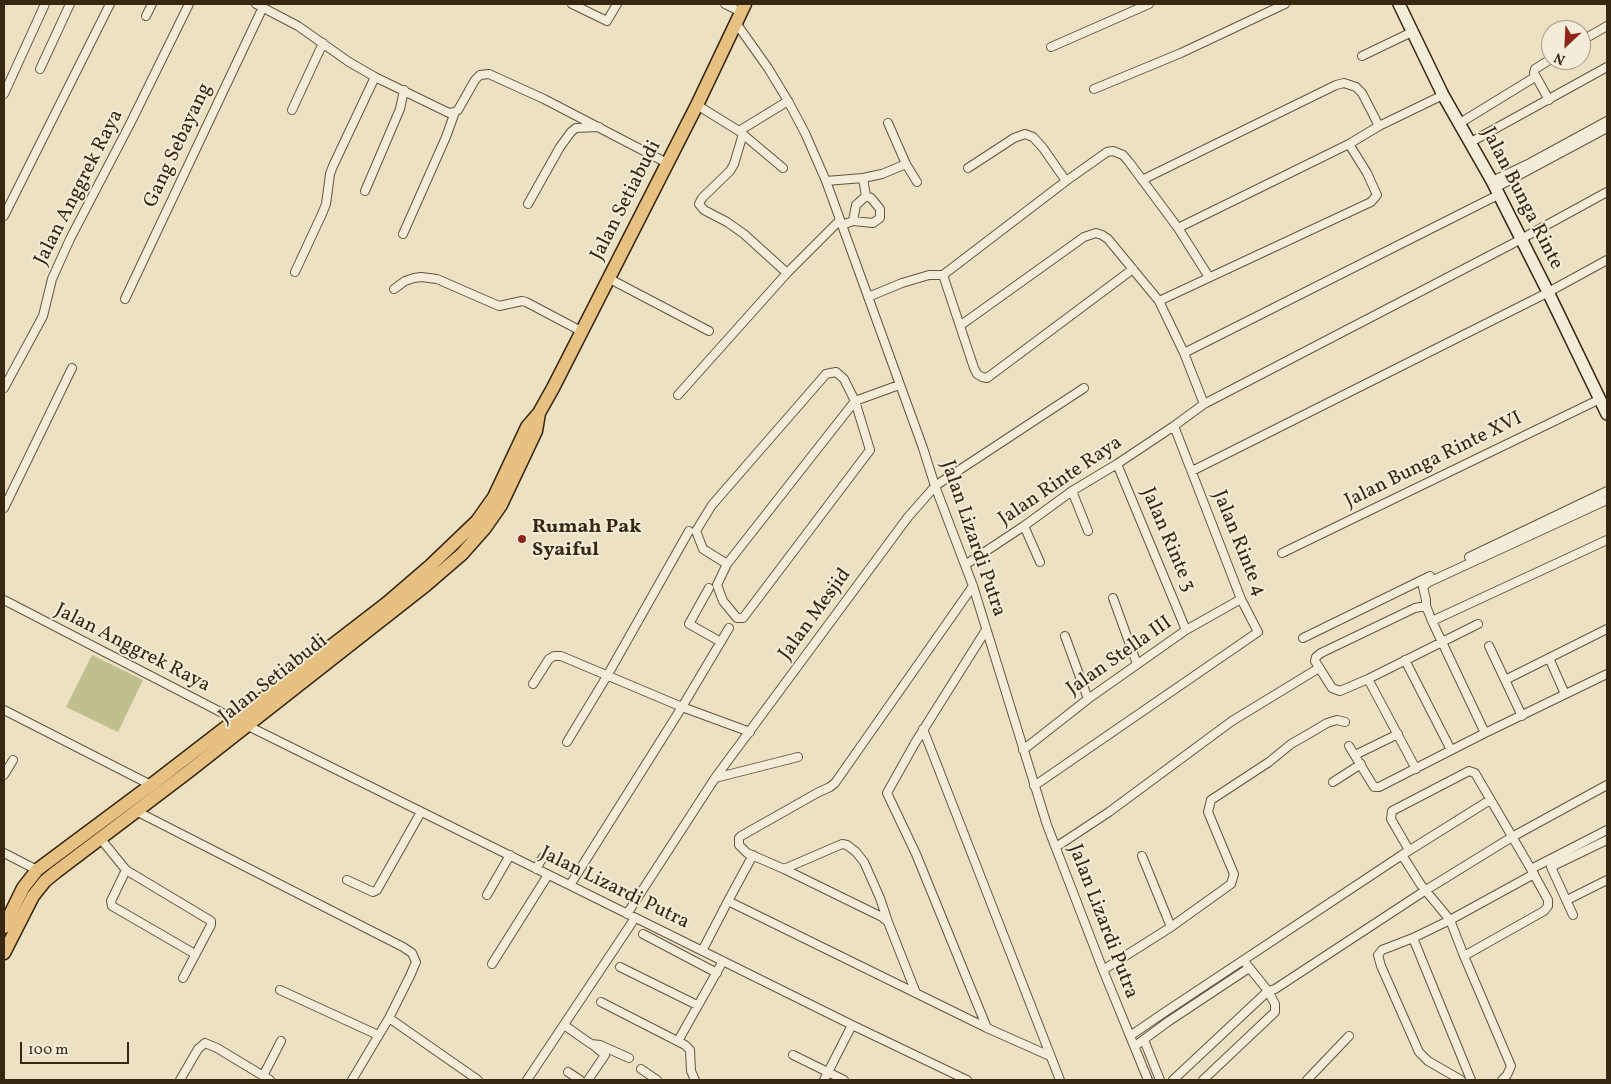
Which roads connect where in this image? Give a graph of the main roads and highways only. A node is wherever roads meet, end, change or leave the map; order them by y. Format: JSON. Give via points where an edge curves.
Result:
{"nodes":[{"id":1,"x":741,"y":13,"type":"edge"},
{"id":2,"x":241,"y":723,"type":"junction"},
{"id":3,"x":4,"y":927,"type":"edge"},
{"id":4,"x":4,"y":953,"type":"edge"}],
"edges":[{"from":1,"to":2,"type":"main road","name":"Jalan Setiabudi","via":[[697,105],[539,413],[527,427],[494,497],[477,521],[430,566]]},
{"from":2,"to":3,"type":"main road","name":"Jalan Setiabudi","via":[[36,870],[23,888]]},
{"from":2,"to":4,"type":"main road","name":"Jalan Setiabudi","via":[[136,811],[45,881],[33,896]]}]}
